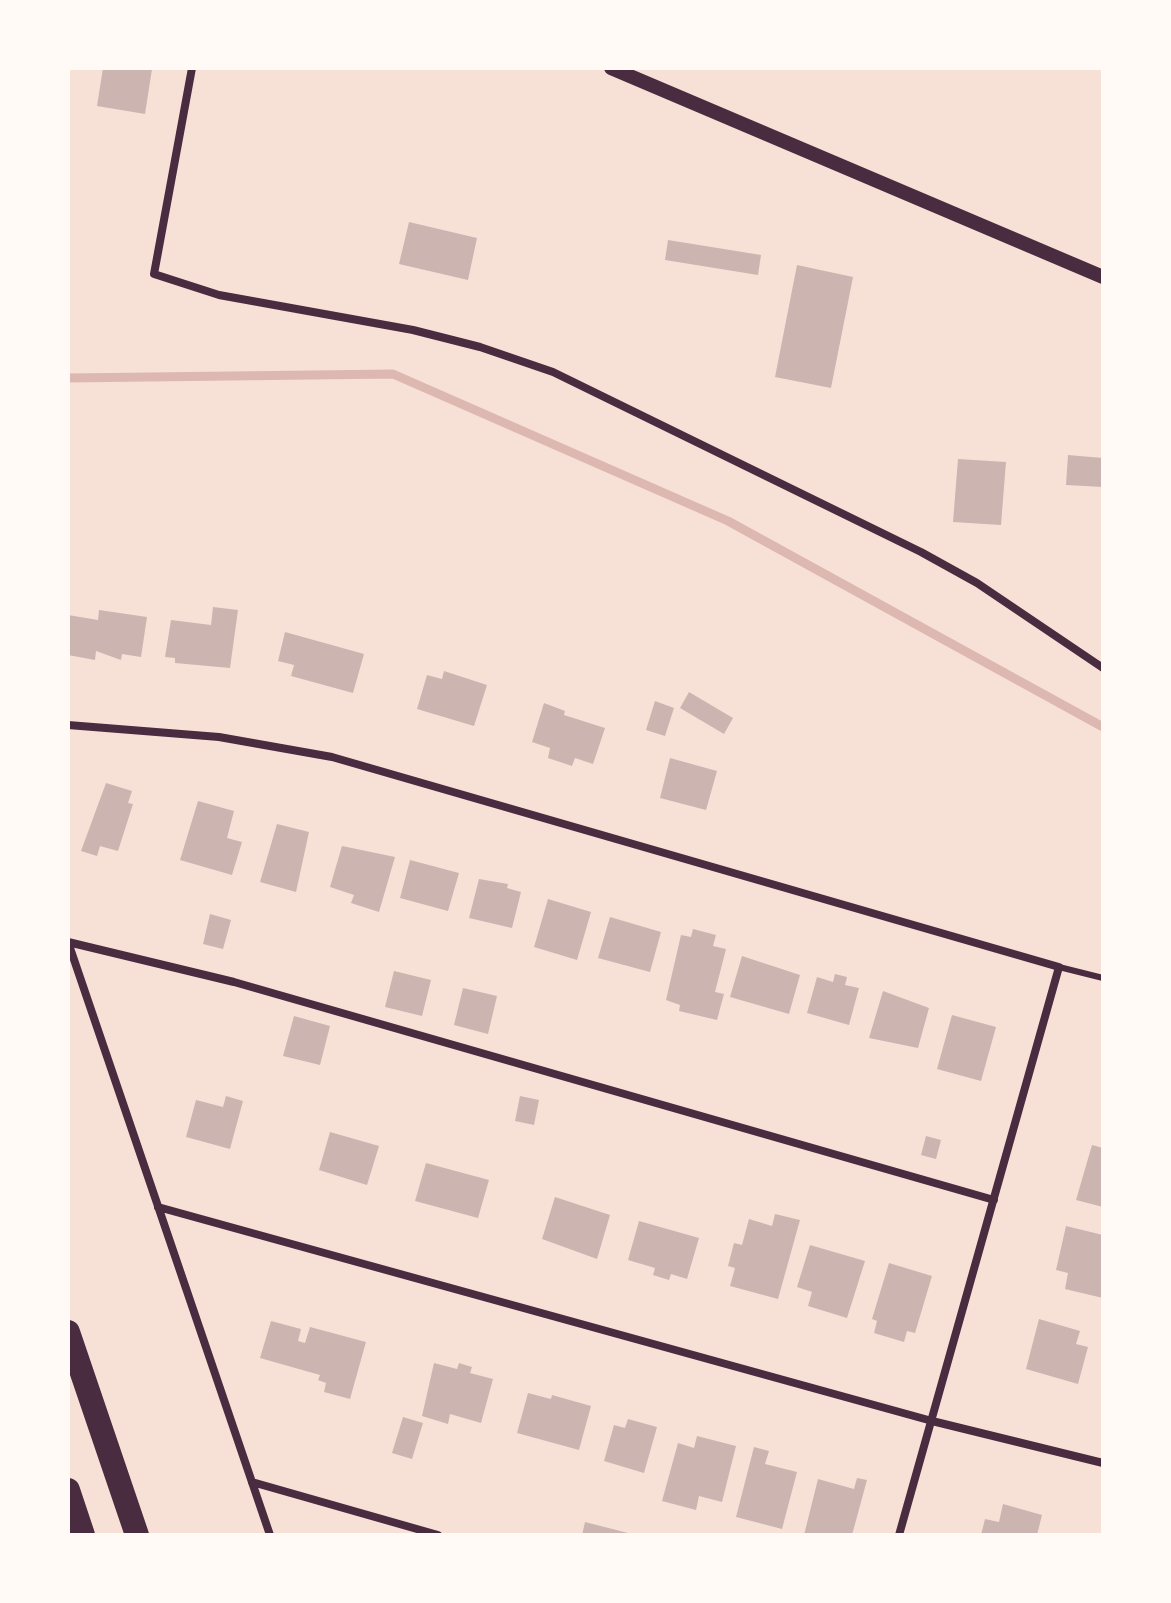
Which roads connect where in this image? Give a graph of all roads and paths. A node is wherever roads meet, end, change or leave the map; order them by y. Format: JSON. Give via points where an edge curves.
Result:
{"nodes":[{"id":1,"x":192,"y":68,"type":"edge"},
{"id":2,"x":611,"y":68,"type":"edge"},
{"id":3,"x":1103,"y":277,"type":"edge"},
{"id":4,"x":1103,"y":668,"type":"edge"},
{"id":5,"x":68,"y":725,"type":"edge"},
{"id":6,"x":68,"y":942,"type":"edge"},
{"id":7,"x":1059,"y":967,"type":"junction"},
{"id":8,"x":1103,"y":978,"type":"edge"},
{"id":9,"x":994,"y":1200,"type":"junction"},
{"id":10,"x":158,"y":1207,"type":"junction"},
{"id":11,"x":68,"y":1332,"type":"edge"},
{"id":12,"x":932,"y":1421,"type":"junction"},
{"id":13,"x":1103,"y":1463,"type":"edge"},
{"id":14,"x":252,"y":1482,"type":"junction"},
{"id":15,"x":68,"y":1490,"type":"edge"},
{"id":16,"x":83,"y":1535,"type":"edge"},
{"id":17,"x":137,"y":1535,"type":"edge"},
{"id":18,"x":270,"y":1535,"type":"edge"},
{"id":19,"x":438,"y":1535,"type":"edge"},
{"id":20,"x":899,"y":1535,"type":"edge"}],
"edges":[{"from":1,"to":4,"type":"street","via":[[154,274],[219,295],[413,330],[553,372],[921,552]]},
{"from":2,"to":3,"type":"street"},
{"from":5,"to":7,"type":"street","via":[[219,737],[332,757]]},
{"from":6,"to":9,"type":"street","via":[[250,986]]},
{"from":6,"to":10,"type":"street"},
{"from":7,"to":8,"type":"lane"},
{"from":7,"to":9,"type":"street"},
{"from":9,"to":12,"type":"street"},
{"from":10,"to":12,"type":"street"},
{"from":10,"to":14,"type":"street"},
{"from":11,"to":17,"type":"highway"},
{"from":12,"to":13,"type":"street"},
{"from":12,"to":20,"type":"street"},
{"from":14,"to":18,"type":"street"},
{"from":14,"to":19,"type":"street"},
{"from":15,"to":16,"type":"highway"}]}
